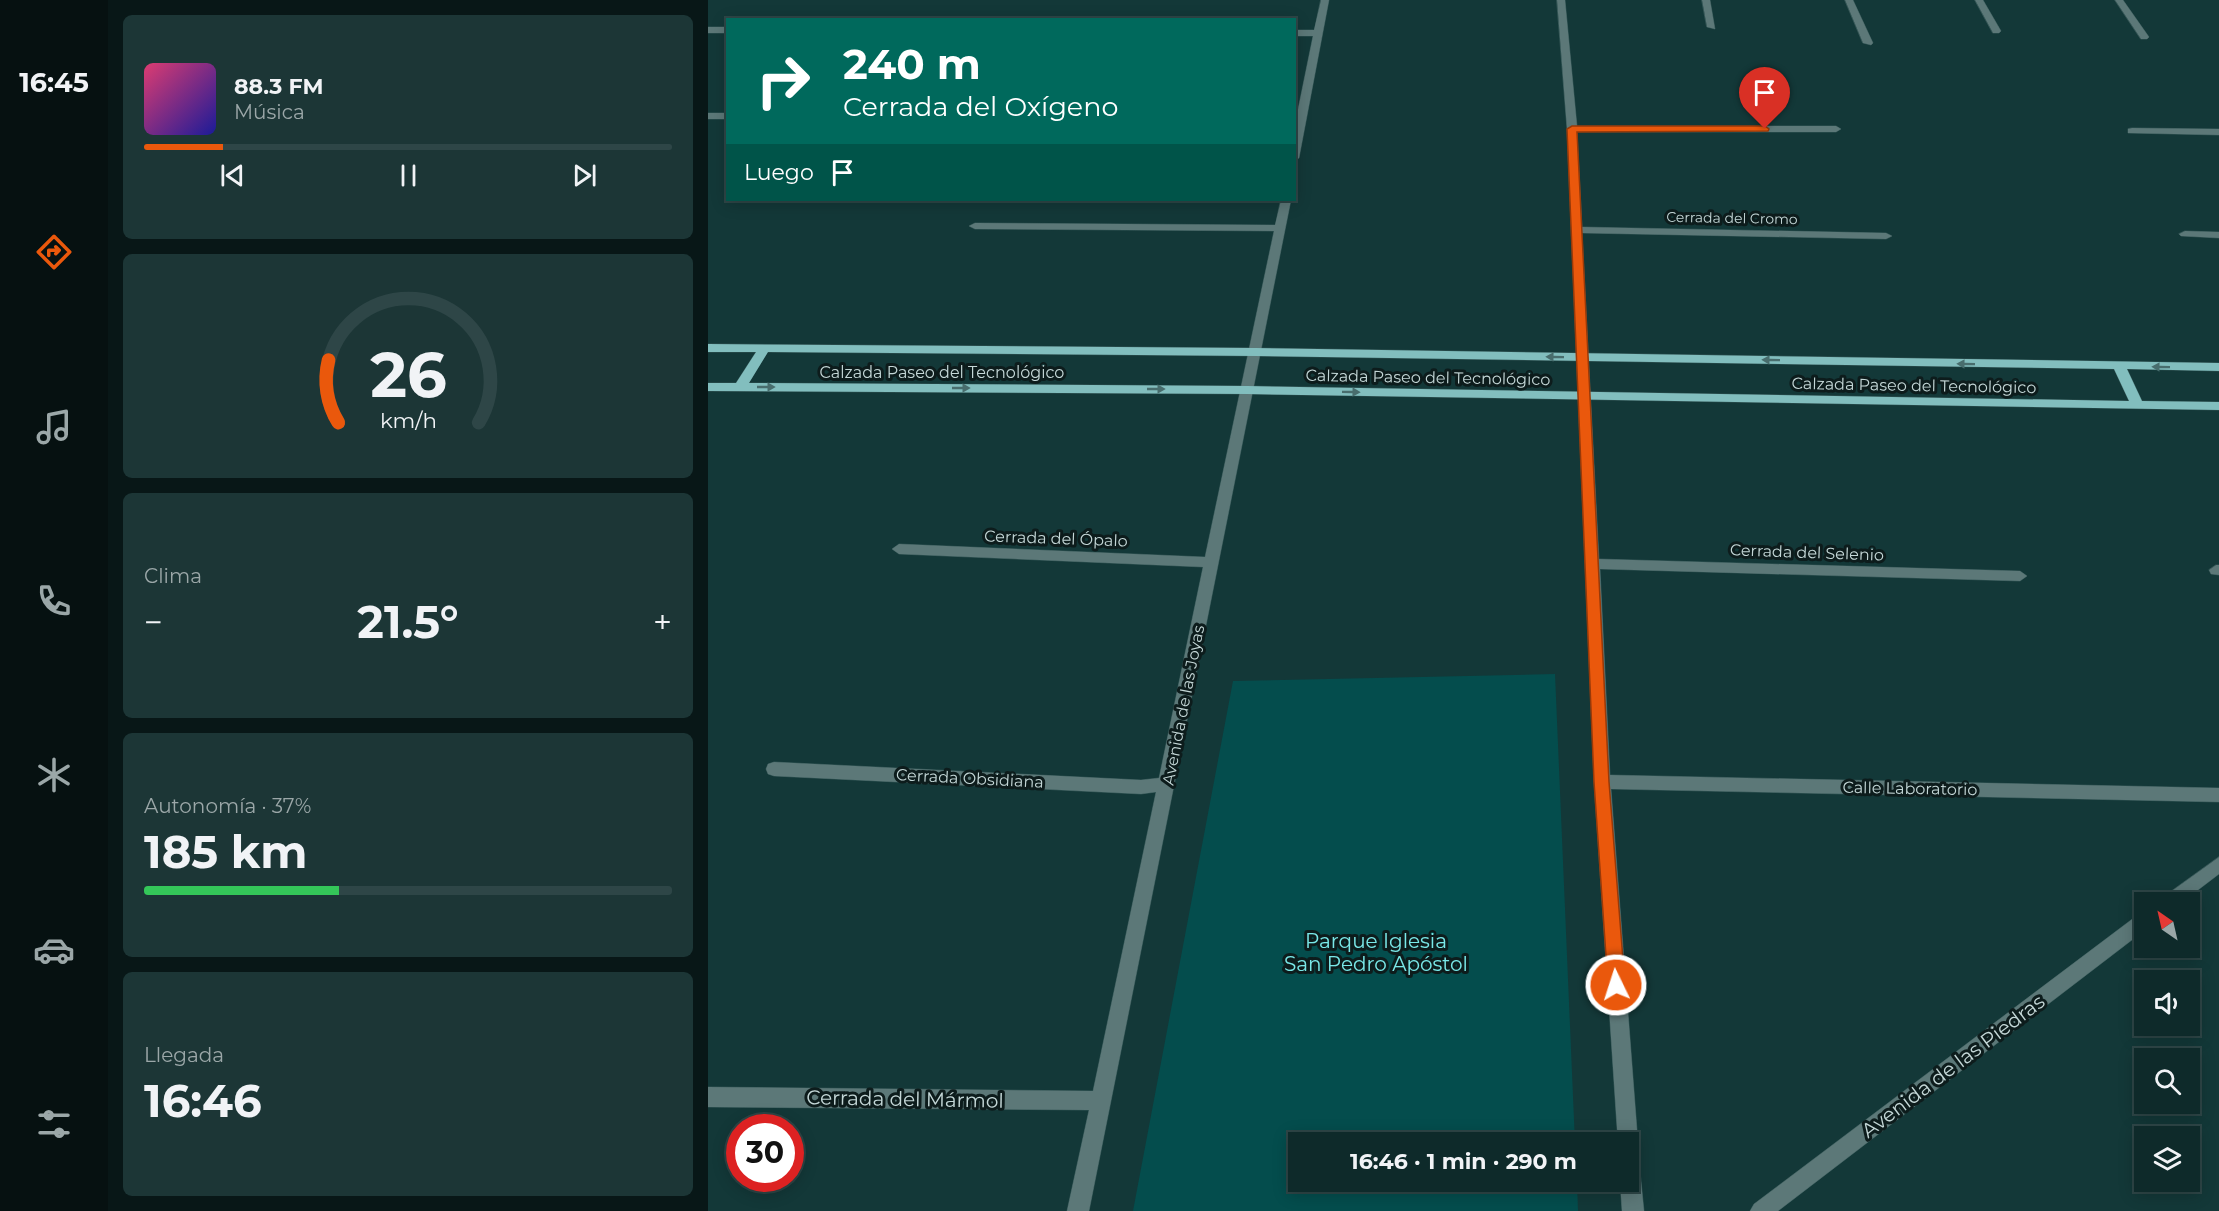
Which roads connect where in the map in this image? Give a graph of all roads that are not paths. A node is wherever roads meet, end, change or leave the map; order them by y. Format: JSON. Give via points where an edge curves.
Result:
{"nodes":[{"id":1,"x":1326,"y":0,"type":"edge"},
{"id":2,"x":1561,"y":0,"type":"edge"},
{"id":3,"x":1706,"y":0,"type":"edge"},
{"id":4,"x":1849,"y":0,"type":"edge"},
{"id":5,"x":1979,"y":0,"type":"edge"},
{"id":6,"x":2119,"y":0,"type":"edge"},
{"id":7,"x":1712,"y":27,"type":"dead end"},
{"id":8,"x":708,"y":30,"type":"edge"},
{"id":9,"x":726,"y":30,"type":"edge"},
{"id":10,"x":1996,"y":31,"type":"dead end"},
{"id":11,"x":1296,"y":33,"type":"edge"},
{"id":12,"x":1319,"y":33,"type":"junction"},
{"id":13,"x":2144,"y":37,"type":"dead end"},
{"id":14,"x":1868,"y":43,"type":"dead end"},
{"id":15,"x":708,"y":116,"type":"edge"},
{"id":16,"x":726,"y":116,"type":"edge"},
{"id":17,"x":1298,"y":121,"type":"edge"},
{"id":18,"x":1572,"y":129,"type":"junction"},
{"id":19,"x":1836,"y":129,"type":"dead end"},
{"id":20,"x":2132,"y":131,"type":"dead end"},
{"id":21,"x":2219,"y":132,"type":"edge"},
{"id":22,"x":1296,"y":140,"type":"edge"},
{"id":23,"x":1286,"y":201,"type":"edge"},
{"id":24,"x":975,"y":226,"type":"dead end"},
{"id":25,"x":1280,"y":228,"type":"junction"},
{"id":26,"x":1577,"y":230,"type":"junction"},
{"id":27,"x":2185,"y":234,"type":"dead end"},
{"id":28,"x":2219,"y":235,"type":"edge"},
{"id":29,"x":1886,"y":236,"type":"dead end"},
{"id":30,"x":708,"y":348,"type":"edge"},
{"id":31,"x":764,"y":349,"type":"junction"},
{"id":32,"x":1255,"y":352,"type":"junction"},
{"id":33,"x":1582,"y":357,"type":"junction"},
{"id":34,"x":2119,"y":366,"type":"junction"},
{"id":35,"x":2219,"y":367,"type":"edge"},
{"id":36,"x":708,"y":387,"type":"edge"},
{"id":37,"x":741,"y":387,"type":"junction"},
{"id":38,"x":1247,"y":390,"type":"junction"},
{"id":39,"x":1584,"y":398,"type":"junction"},
{"id":40,"x":2137,"y":404,"type":"junction"},
{"id":41,"x":2219,"y":406,"type":"edge"},
{"id":42,"x":899,"y":549,"type":"dead end"},
{"id":43,"x":1212,"y":562,"type":"junction"},
{"id":44,"x":1593,"y":564,"type":"junction"},
{"id":45,"x":2020,"y":576,"type":"dead end"},
{"id":46,"x":774,"y":769,"type":"dead end"},
{"id":47,"x":1602,"y":782,"type":"junction"},
{"id":48,"x":1167,"y":784,"type":"junction"},
{"id":49,"x":2219,"y":795,"type":"edge"},
{"id":50,"x":2219,"y":864,"type":"edge"},
{"id":51,"x":2182,"y":892,"type":"edge"},
{"id":52,"x":2134,"y":928,"type":"edge"},
{"id":53,"x":708,"y":1098,"type":"edge"},
{"id":54,"x":1102,"y":1101,"type":"junction"},
{"id":55,"x":1627,"y":1132,"type":"edge"},
{"id":56,"x":1631,"y":1192,"type":"edge"},
{"id":57,"x":1078,"y":1211,"type":"edge"},
{"id":58,"x":1633,"y":1211,"type":"edge"},
{"id":59,"x":1761,"y":1211,"type":"edge"}],
"edges":[{"from":1,"to":12,"type":"street"},
{"from":2,"to":18,"type":"street"},
{"from":3,"to":7,"type":"street"},
{"from":4,"to":14,"type":"street"},
{"from":5,"to":10,"type":"street"},
{"from":6,"to":13,"type":"street"},
{"from":8,"to":9,"type":"street"},
{"from":11,"to":12,"type":"street"},
{"from":12,"to":17,"type":"street"},
{"from":15,"to":16,"type":"street"},
{"from":17,"to":22,"type":"street"},
{"from":18,"to":19,"type":"street"},
{"from":18,"to":26,"type":"street"},
{"from":20,"to":21,"type":"street"},
{"from":23,"to":25,"type":"street","name":"Avenida de las Joyas"},
{"from":24,"to":25,"type":"street"},
{"from":25,"to":32,"type":"street","name":"Avenida de las Joyas"},
{"from":26,"to":29,"type":"street","name":"Cerrada del Cromo"},
{"from":26,"to":33,"type":"street"},
{"from":27,"to":28,"type":"street"},
{"from":30,"to":31,"type":"main road","name":"Calzada Paseo del Tecnológico"},
{"from":31,"to":32,"type":"main road","name":"Calzada Paseo del Tecnológico"},
{"from":31,"to":37,"type":"main road"},
{"from":33,"to":32,"type":"main road","name":"Calzada Paseo del Tecnológico","one_way":true},
{"from":32,"to":38,"type":"street","name":"Avenida de las Joyas"},
{"from":34,"to":33,"type":"main road","name":"Calzada Paseo del Tecnológico","one_way":true},
{"from":33,"to":39,"type":"street"},
{"from":35,"to":34,"type":"main road","name":"Calzada Paseo del Tecnológico","one_way":true},
{"from":34,"to":40,"type":"main road"},
{"from":36,"to":37,"type":"main road","name":"Calzada Paseo del Tecnológico"},
{"from":37,"to":38,"type":"main road","name":"Calzada Paseo del Tecnológico","one_way":true},
{"from":38,"to":39,"type":"main road","name":"Calzada Paseo del Tecnológico","one_way":true},
{"from":38,"to":43,"type":"street","name":"Avenida de las Joyas"},
{"from":39,"to":40,"type":"main road","name":"Calzada Paseo del Tecnológico"},
{"from":39,"to":44,"type":"street"},
{"from":40,"to":41,"type":"main road","name":"Calzada Paseo del Tecnológico"},
{"from":42,"to":43,"type":"street","name":"Cerrada del Ópalo"},
{"from":43,"to":48,"type":"street","name":"Avenida de las Joyas"},
{"from":44,"to":45,"type":"street","name":"Cerrada del Selenio"},
{"from":44,"to":47,"type":"street"},
{"from":46,"to":48,"type":"street","name":"Cerrada Obsidiana","via":[[1141,787]]},
{"from":47,"to":49,"type":"street","name":"Calle Laboratorio"},
{"from":47,"to":55,"type":"street"},
{"from":48,"to":54,"type":"street","name":"Avenida de las Joyas"},
{"from":50,"to":51,"type":"street"},
{"from":52,"to":59,"type":"street","name":"Avenida de las Piedras"},
{"from":53,"to":54,"type":"street","name":"Cerrada del Mármol"},
{"from":54,"to":57,"type":"street","name":"Avenida de las Joyas"},
{"from":56,"to":58,"type":"street"}]}
